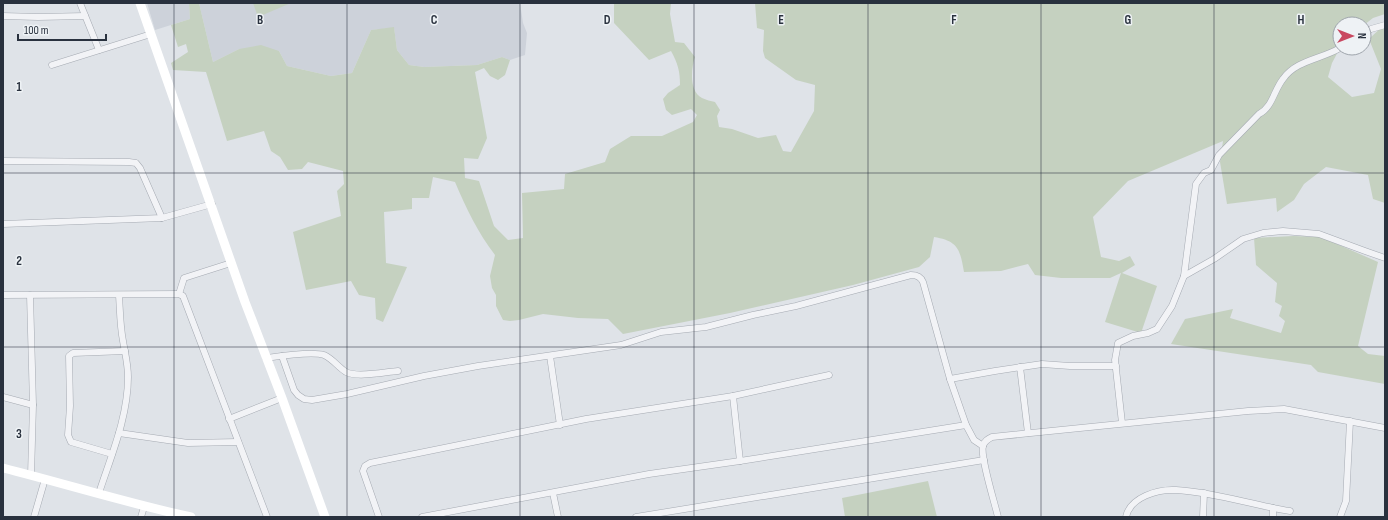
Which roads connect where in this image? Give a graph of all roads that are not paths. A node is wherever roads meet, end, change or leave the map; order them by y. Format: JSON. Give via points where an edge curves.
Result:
{"nodes":[{"id":1,"x":80,"y":3,"type":"edge"},
{"id":2,"x":140,"y":3,"type":"edge"},
{"id":3,"x":3,"y":16,"type":"edge"},
{"id":4,"x":85,"y":16,"type":"junction"},
{"id":5,"x":1385,"y":25,"type":"edge"},
{"id":6,"x":1372,"y":29,"type":"edge"},
{"id":7,"x":152,"y":34,"type":"junction"},
{"id":8,"x":98,"y":50,"type":"junction"},
{"id":9,"x":1332,"y":51,"type":"edge"},
{"id":10,"x":52,"y":65,"type":"dead end"},
{"id":11,"x":3,"y":161,"type":"edge"},
{"id":12,"x":212,"y":204,"type":"junction"},
{"id":13,"x":162,"y":218,"type":"junction"},
{"id":14,"x":3,"y":224,"type":"edge"},
{"id":15,"x":1385,"y":258,"type":"edge"},
{"id":16,"x":232,"y":263,"type":"junction"},
{"id":17,"x":1184,"y":276,"type":"junction"},
{"id":18,"x":179,"y":294,"type":"junction"},
{"id":19,"x":3,"y":295,"type":"edge"},
{"id":20,"x":30,"y":295,"type":"junction"},
{"id":21,"x":119,"y":295,"type":"junction"},
{"id":22,"x":125,"y":351,"type":"junction"},
{"id":23,"x":282,"y":356,"type":"junction"},
{"id":24,"x":550,"y":356,"type":"junction"},
{"id":25,"x":266,"y":358,"type":"junction"},
{"id":26,"x":1116,"y":366,"type":"junction"},
{"id":27,"x":1020,"y":367,"type":"junction"},
{"id":28,"x":398,"y":371,"type":"dead end"},
{"id":29,"x":829,"y":375,"type":"dead end"},
{"id":30,"x":950,"y":379,"type":"junction"},
{"id":31,"x":732,"y":396,"type":"junction"},
{"id":32,"x":3,"y":397,"type":"edge"},
{"id":33,"x":282,"y":398,"type":"junction"},
{"id":34,"x":33,"y":405,"type":"junction"},
{"id":35,"x":229,"y":419,"type":"junction"},
{"id":36,"x":1350,"y":421,"type":"junction"},
{"id":37,"x":1122,"y":423,"type":"junction"},
{"id":38,"x":560,"y":425,"type":"junction"},
{"id":39,"x":966,"y":425,"type":"junction"},
{"id":40,"x":1385,"y":428,"type":"edge"},
{"id":41,"x":119,"y":433,"type":"junction"},
{"id":42,"x":1028,"y":433,"type":"junction"},
{"id":43,"x":238,"y":442,"type":"junction"},
{"id":44,"x":983,"y":446,"type":"junction"},
{"id":45,"x":112,"y":454,"type":"junction"},
{"id":46,"x":984,"y":460,"type":"junction"},
{"id":47,"x":740,"y":461,"type":"junction"},
{"id":48,"x":3,"y":468,"type":"edge"},
{"id":49,"x":31,"y":475,"type":"junction"},
{"id":50,"x":45,"y":479,"type":"junction"},
{"id":51,"x":553,"y":493,"type":"junction"},
{"id":52,"x":99,"y":494,"type":"junction"},
{"id":53,"x":1204,"y":494,"type":"junction"},
{"id":54,"x":144,"y":507,"type":"junction"},
{"id":55,"x":1273,"y":508,"type":"junction"},
{"id":56,"x":1290,"y":512,"type":"dead end"},
{"id":57,"x":34,"y":517,"type":"edge"},
{"id":58,"x":141,"y":517,"type":"edge"},
{"id":59,"x":191,"y":517,"type":"edge"},
{"id":60,"x":267,"y":517,"type":"edge"},
{"id":61,"x":325,"y":517,"type":"edge"},
{"id":62,"x":379,"y":517,"type":"edge"},
{"id":63,"x":422,"y":517,"type":"edge"},
{"id":64,"x":558,"y":517,"type":"edge"},
{"id":65,"x":636,"y":517,"type":"edge"},
{"id":66,"x":998,"y":517,"type":"edge"},
{"id":67,"x":1126,"y":517,"type":"edge"},
{"id":68,"x":1203,"y":517,"type":"edge"},
{"id":69,"x":1273,"y":517,"type":"edge"},
{"id":70,"x":1340,"y":517,"type":"edge"}],
"edges":[{"from":1,"to":4,"type":"street"},
{"from":2,"to":7,"type":"street"},
{"from":3,"to":4,"type":"street"},
{"from":4,"to":8,"type":"street"},
{"from":5,"to":6,"type":"street"},
{"from":7,"to":8,"type":"street"},
{"from":7,"to":12,"type":"street"},
{"from":8,"to":10,"type":"street"},
{"from":9,"to":17,"type":"street","via":[[1293,67],[1283,78],[1265,111],[1219,155],[1211,170],[1204,173],[1196,184]]},
{"from":11,"to":13,"type":"street","via":[[136,163]]},
{"from":12,"to":13,"type":"street"},
{"from":12,"to":16,"type":"street"},
{"from":13,"to":14,"type":"street"},
{"from":15,"to":17,"type":"street","via":[[1320,234],[1283,231],[1243,239]]},
{"from":16,"to":18,"type":"street","via":[[184,278]]},
{"from":16,"to":25,"type":"street"},
{"from":17,"to":26,"type":"street","via":[[1172,306],[1157,330],[1118,342]]},
{"from":18,"to":21,"type":"street"},
{"from":18,"to":35,"type":"street","via":[[185,300]]},
{"from":19,"to":20,"type":"street"},
{"from":20,"to":21,"type":"street"},
{"from":20,"to":34,"type":"street"},
{"from":21,"to":22,"type":"street"},
{"from":22,"to":41,"type":"street","via":[[128,379]]},
{"from":22,"to":45,"type":"street","via":[[73,353],[69,356],[69,440]]},
{"from":23,"to":24,"type":"street","via":[[294,390],[298,395],[312,400],[478,366]]},
{"from":23,"to":25,"type":"street"},
{"from":23,"to":28,"type":"street","via":[[323,355],[348,373]]},
{"from":24,"to":30,"type":"street","via":[[621,345],[661,332],[706,327],[915,275],[922,278]]},
{"from":24,"to":38,"type":"street"},
{"from":25,"to":33,"type":"street"},
{"from":26,"to":27,"type":"street","via":[[1042,364]]},
{"from":26,"to":37,"type":"street"},
{"from":27,"to":30,"type":"street"},
{"from":27,"to":42,"type":"street"},
{"from":29,"to":31,"type":"street"},
{"from":30,"to":39,"type":"street"},
{"from":31,"to":38,"type":"street"},
{"from":31,"to":47,"type":"street"},
{"from":32,"to":34,"type":"street"},
{"from":33,"to":35,"type":"street"},
{"from":33,"to":61,"type":"street"},
{"from":34,"to":49,"type":"street"},
{"from":35,"to":43,"type":"street"},
{"from":36,"to":37,"type":"street","via":[[1284,409]]},
{"from":36,"to":40,"type":"street"},
{"from":36,"to":70,"type":"street","via":[[1346,501]]},
{"from":37,"to":42,"type":"street"},
{"from":38,"to":62,"type":"street","via":[[370,463],[365,466],[364,471]]},
{"from":39,"to":44,"type":"street","via":[[974,440]]},
{"from":39,"to":47,"type":"street"},
{"from":41,"to":43,"type":"street","via":[[188,443]]},
{"from":41,"to":45,"type":"street"},
{"from":42,"to":44,"type":"street","via":[[992,437]]},
{"from":43,"to":60,"type":"street"},
{"from":44,"to":46,"type":"street"},
{"from":45,"to":52,"type":"street"},
{"from":46,"to":65,"type":"street"},
{"from":46,"to":66,"type":"street"},
{"from":47,"to":51,"type":"street","via":[[649,474]]},
{"from":48,"to":49,"type":"street"},
{"from":49,"to":50,"type":"street"},
{"from":50,"to":52,"type":"street"},
{"from":50,"to":57,"type":"street"},
{"from":51,"to":63,"type":"street"},
{"from":51,"to":64,"type":"street"},
{"from":52,"to":54,"type":"street"},
{"from":53,"to":55,"type":"street"},
{"from":53,"to":67,"type":"street","via":[[1174,490],[1157,492],[1136,502],[1128,510]]},
{"from":53,"to":68,"type":"street"},
{"from":54,"to":58,"type":"street"},
{"from":54,"to":59,"type":"street"},
{"from":55,"to":56,"type":"street"},
{"from":55,"to":69,"type":"street"}]}
